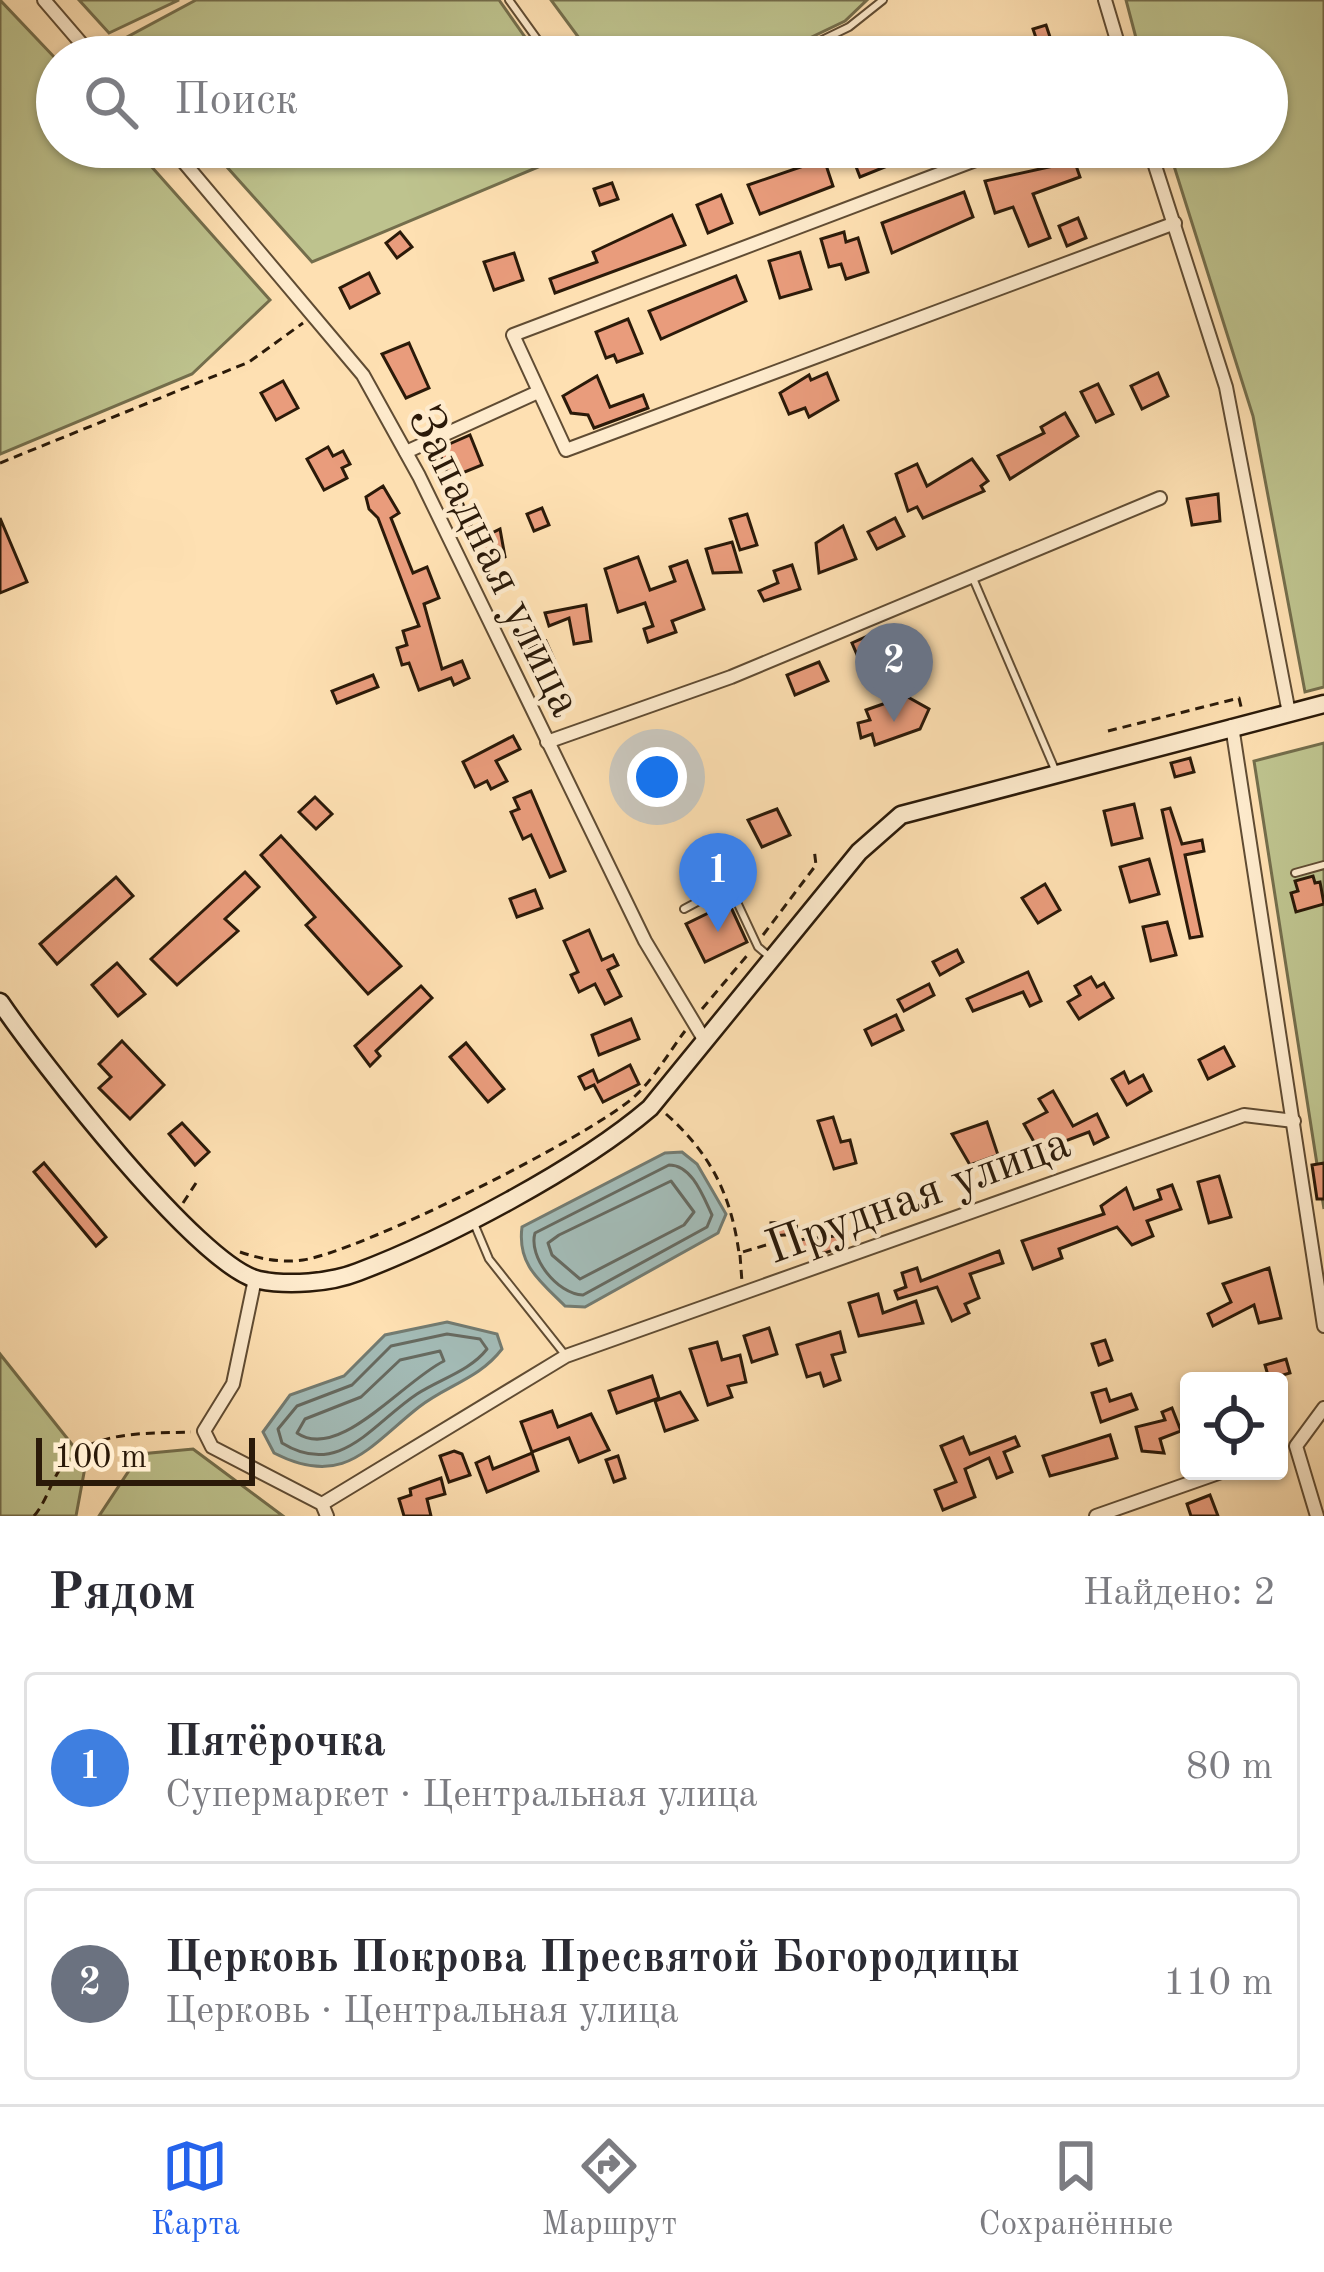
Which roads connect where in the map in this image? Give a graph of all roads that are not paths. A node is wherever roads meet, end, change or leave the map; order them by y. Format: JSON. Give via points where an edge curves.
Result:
{"nodes":[{"id":1,"x":44,"y":0,"type":"edge"},
{"id":2,"x":508,"y":0,"type":"edge"},
{"id":3,"x":883,"y":0,"type":"edge"},
{"id":4,"x":1105,"y":0,"type":"edge"},
{"id":5,"x":75,"y":36,"type":"edge"},
{"id":6,"x":535,"y":36,"type":"edge"},
{"id":7,"x":830,"y":36,"type":"edge"},
{"id":8,"x":1116,"y":36,"type":"edge"},
{"id":9,"x":189,"y":168,"type":"edge"},
{"id":10,"x":954,"y":168,"type":"edge"},
{"id":11,"x":1156,"y":168,"type":"edge"},
{"id":12,"x":1175,"y":223,"type":"junction"},
{"id":13,"x":538,"y":392,"type":"junction"},
{"id":14,"x":406,"y":452,"type":"junction"},
{"id":15,"x":1160,"y":498,"type":"dead end"},
{"id":16,"x":972,"y":577,"type":"junction"},
{"id":17,"x":1324,"y":704,"type":"edge"},
{"id":18,"x":1288,"y":712,"type":"junction"},
{"id":19,"x":1232,"y":726,"type":"junction"},
{"id":20,"x":547,"y":742,"type":"junction"},
{"id":21,"x":1056,"y":772,"type":"junction"},
{"id":22,"x":1324,"y":865,"type":"edge"},
{"id":23,"x":1295,"y":873,"type":"dead end"},
{"id":24,"x":684,"y":909,"type":"dead end"},
{"id":25,"x":772,"y":959,"type":"junction"},
{"id":26,"x":0,"y":1002,"type":"edge"},
{"id":27,"x":705,"y":1042,"type":"junction"},
{"id":28,"x":1294,"y":1121,"type":"junction"},
{"id":29,"x":471,"y":1217,"type":"junction"},
{"id":30,"x":255,"y":1280,"type":"junction"},
{"id":31,"x":1324,"y":1326,"type":"edge"},
{"id":32,"x":566,"y":1356,"type":"junction"},
{"id":33,"x":1324,"y":1408,"type":"edge"},
{"id":34,"x":1296,"y":1446,"type":"junction"},
{"id":35,"x":1288,"y":1449,"type":"edge"},
{"id":36,"x":1198,"y":1480,"type":"edge"},
{"id":37,"x":324,"y":1510,"type":"edge"},
{"id":38,"x":1096,"y":1516,"type":"edge"},
{"id":39,"x":1317,"y":1516,"type":"edge"}],
"edges":[{"from":1,"to":5,"type":"street"},
{"from":2,"to":6,"type":"lane"},
{"from":3,"to":7,"type":"lane"},
{"from":4,"to":8,"type":"street"},
{"from":9,"to":14,"type":"street","name":"Западная улица","via":[[362,375]]},
{"from":10,"to":13,"type":"street","via":[[513,335]]},
{"from":11,"to":12,"type":"street"},
{"from":12,"to":13,"type":"street","via":[[566,450]]},
{"from":12,"to":18,"type":"street","via":[[1226,386]]},
{"from":13,"to":14,"type":"street"},
{"from":14,"to":20,"type":"street","name":"Западная улица"},
{"from":15,"to":16,"type":"street"},
{"from":16,"to":20,"type":"street"},
{"from":16,"to":21,"type":"lane"},
{"from":17,"to":18,"type":"street"},
{"from":18,"to":19,"type":"street"},
{"from":19,"to":21,"type":"street"},
{"from":19,"to":28,"type":"street"},
{"from":20,"to":27,"type":"street","name":"Западная улица","via":[[645,941]]},
{"from":21,"to":25,"type":"street","via":[[901,815]]},
{"from":22,"to":23,"type":"lane"},
{"from":24,"to":25,"type":"lane","via":[[728,885]]},
{"from":25,"to":27,"type":"street"},
{"from":26,"to":30,"type":"street","via":[[146,1182]]},
{"from":27,"to":29,"type":"street","via":[[612,1141]]},
{"from":28,"to":31,"type":"street"},
{"from":28,"to":32,"type":"street","name":"Прудная улица","via":[[1244,1115]]},
{"from":29,"to":30,"type":"street","via":[[355,1274]]},
{"from":29,"to":32,"type":"lane","via":[[489,1259]]},
{"from":30,"to":37,"type":"street","via":[[232,1384],[204,1431],[212,1447]]},
{"from":32,"to":37,"type":"street","name":"Прудная улица"},
{"from":33,"to":34,"type":"street"},
{"from":34,"to":35,"type":"street"},
{"from":34,"to":39,"type":"street"},
{"from":36,"to":38,"type":"street"}]}
